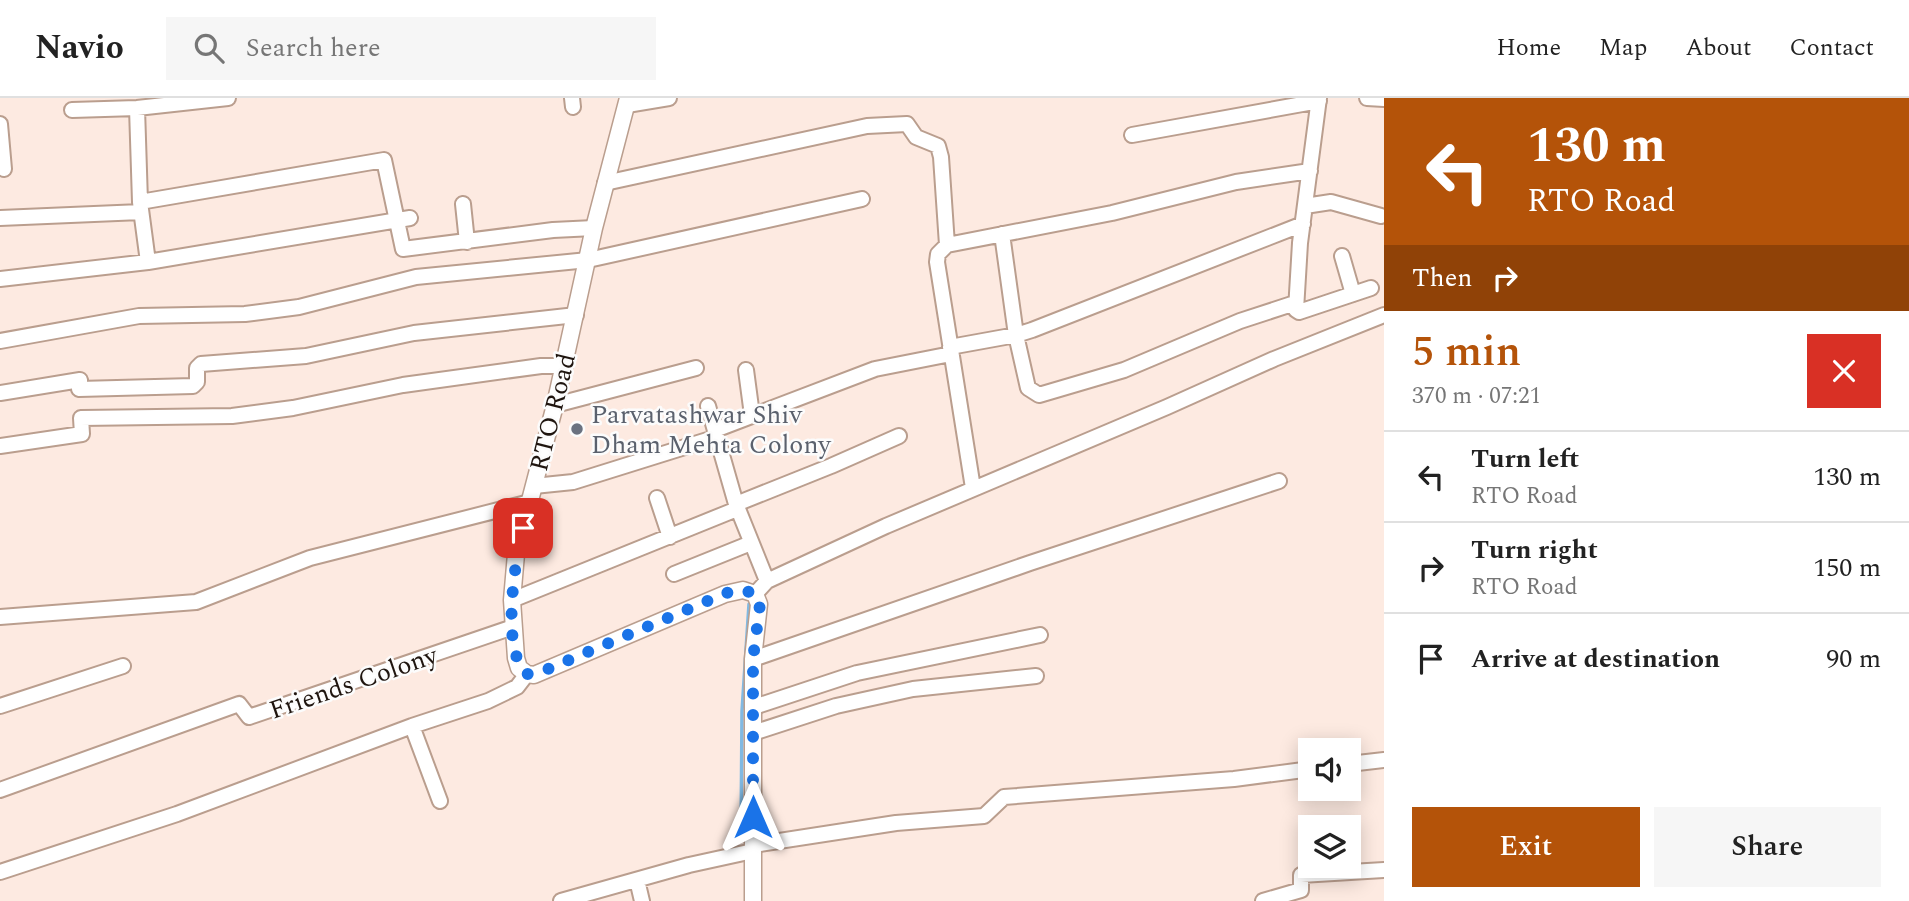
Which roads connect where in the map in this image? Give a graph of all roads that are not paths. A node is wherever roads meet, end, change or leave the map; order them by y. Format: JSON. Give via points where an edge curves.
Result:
{"nodes":[{"id":1,"x":228,"y":98,"type":"edge"},
{"id":2,"x":669,"y":98,"type":"edge"},
{"id":3,"x":1367,"y":98,"type":"edge"},
{"id":4,"x":1319,"y":99,"type":"edge"},
{"id":5,"x":1384,"y":99,"type":"edge"},
{"id":6,"x":627,"y":102,"type":"edge"},
{"id":7,"x":137,"y":108,"type":"junction"},
{"id":8,"x":72,"y":110,"type":"dead end"},
{"id":9,"x":0,"y":124,"type":"edge"},
{"id":10,"x":1132,"y":135,"type":"dead end"},
{"id":11,"x":4,"y":169,"type":"dead end"},
{"id":12,"x":1310,"y":171,"type":"junction"},
{"id":13,"x":606,"y":183,"type":"junction"},
{"id":14,"x":862,"y":199,"type":"dead end"},
{"id":15,"x":463,"y":204,"type":"dead end"},
{"id":16,"x":1305,"y":206,"type":"junction"},
{"id":17,"x":140,"y":207,"type":"junction"},
{"id":18,"x":1381,"y":216,"type":"dead end"},
{"id":19,"x":0,"y":218,"type":"edge"},
{"id":20,"x":403,"y":219,"type":"junction"},
{"id":21,"x":1303,"y":224,"type":"junction"},
{"id":22,"x":594,"y":228,"type":"junction"},
{"id":23,"x":1002,"y":234,"type":"junction"},
{"id":24,"x":467,"y":242,"type":"junction"},
{"id":25,"x":947,"y":245,"type":"junction"},
{"id":26,"x":1342,"y":256,"type":"dead end"},
{"id":27,"x":588,"y":260,"type":"junction"},
{"id":28,"x":148,"y":262,"type":"junction"},
{"id":29,"x":0,"y":279,"type":"edge"},
{"id":30,"x":1371,"y":288,"type":"dead end"},
{"id":31,"x":1353,"y":294,"type":"junction"},
{"id":32,"x":1295,"y":303,"type":"junction"},
{"id":33,"x":576,"y":315,"type":"junction"},
{"id":34,"x":1384,"y":315,"type":"edge"},
{"id":35,"x":1016,"y":335,"type":"junction"},
{"id":36,"x":0,"y":341,"type":"edge"},
{"id":37,"x":950,"y":351,"type":"junction"},
{"id":38,"x":565,"y":366,"type":"junction"},
{"id":39,"x":696,"y":368,"type":"dead end"},
{"id":40,"x":746,"y":370,"type":"dead end"},
{"id":41,"x":0,"y":393,"type":"edge"},
{"id":42,"x":555,"y":405,"type":"junction"},
{"id":43,"x":708,"y":406,"type":"dead end"},
{"id":44,"x":752,"y":415,"type":"junction"},
{"id":45,"x":716,"y":433,"type":"junction"},
{"id":46,"x":899,"y":436,"type":"dead end"},
{"id":47,"x":0,"y":446,"type":"edge"},
{"id":48,"x":1279,"y":481,"type":"dead end"},
{"id":49,"x":973,"y":488,"type":"junction"},
{"id":50,"x":532,"y":494,"type":"junction"},
{"id":51,"x":657,"y":498,"type":"dead end"},
{"id":52,"x":736,"y":507,"type":"junction"},
{"id":53,"x":670,"y":537,"type":"junction"},
{"id":54,"x":751,"y":543,"type":"junction"},
{"id":55,"x":674,"y":574,"type":"dead end"},
{"id":56,"x":767,"y":581,"type":"junction"},
{"id":57,"x":755,"y":594,"type":"junction"},
{"id":58,"x":512,"y":600,"type":"junction"},
{"id":59,"x":0,"y":617,"type":"edge"},
{"id":60,"x":513,"y":627,"type":"junction"},
{"id":61,"x":1040,"y":635,"type":"dead end"},
{"id":62,"x":753,"y":659,"type":"junction"},
{"id":63,"x":123,"y":666,"type":"dead end"},
{"id":64,"x":527,"y":674,"type":"junction"},
{"id":65,"x":1036,"y":676,"type":"dead end"},
{"id":66,"x":0,"y":706,"type":"edge"},
{"id":67,"x":754,"y":707,"type":"junction"},
{"id":68,"x":412,"y":726,"type":"junction"},
{"id":69,"x":753,"y":733,"type":"junction"},
{"id":70,"x":1384,"y":760,"type":"edge"},
{"id":71,"x":1361,"y":763,"type":"edge"},
{"id":72,"x":1298,"y":771,"type":"edge"},
{"id":73,"x":0,"y":790,"type":"edge"},
{"id":74,"x":440,"y":801,"type":"dead end"},
{"id":75,"x":753,"y":848,"type":"junction"},
{"id":76,"x":1384,"y":870,"type":"edge"},
{"id":77,"x":0,"y":872,"type":"edge"},
{"id":78,"x":637,"y":880,"type":"junction"},
{"id":79,"x":568,"y":900,"type":"edge"},
{"id":80,"x":642,"y":901,"type":"edge"},
{"id":81,"x":753,"y":901,"type":"edge"},
{"id":82,"x":1263,"y":901,"type":"edge"}],
"edges":[{"from":1,"to":7,"type":"street"},
{"from":2,"to":6,"type":"street"},
{"from":3,"to":5,"type":"street"},
{"from":4,"to":10,"type":"street"},
{"from":4,"to":12,"type":"street"},
{"from":6,"to":13,"type":"street","name":"RTO Road"},
{"from":7,"to":8,"type":"street"},
{"from":7,"to":17,"type":"street"},
{"from":9,"to":11,"type":"street"},
{"from":12,"to":16,"type":"street"},
{"from":12,"to":23,"type":"street","via":[[1236,182]]},
{"from":13,"to":22,"type":"street","name":"RTO Road"},
{"from":13,"to":25,"type":"street","via":[[867,125],[906,124],[916,137],[938,146]]},
{"from":14,"to":27,"type":"street"},
{"from":15,"to":24,"type":"street"},
{"from":16,"to":18,"type":"street","via":[[1331,202]]},
{"from":16,"to":21,"type":"street"},
{"from":17,"to":19,"type":"street"},
{"from":17,"to":20,"type":"street","via":[[384,160]]},
{"from":17,"to":28,"type":"street"},
{"from":20,"to":24,"type":"street","via":[[402,249]]},
{"from":20,"to":28,"type":"street"},
{"from":21,"to":32,"type":"street"},
{"from":21,"to":35,"type":"street"},
{"from":22,"to":24,"type":"street"},
{"from":22,"to":27,"type":"street","name":"RTO Road"},
{"from":23,"to":25,"type":"street"},
{"from":23,"to":35,"type":"street"},
{"from":25,"to":37,"type":"street","via":[[937,262]]},
{"from":26,"to":31,"type":"street"},
{"from":27,"to":33,"type":"street","name":"RTO Road"},
{"from":27,"to":36,"type":"street","via":[[416,277],[299,307],[245,314],[139,316]]},
{"from":28,"to":29,"type":"street"},
{"from":30,"to":31,"type":"street"},
{"from":31,"to":32,"type":"street","via":[[1299,312]]},
{"from":32,"to":35,"type":"street","via":[[1125,370],[1039,395],[1028,388]]},
{"from":33,"to":38,"type":"street","name":"RTO Road"},
{"from":33,"to":41,"type":"street","via":[[414,332],[306,356],[201,364],[193,386],[79,389],[80,380]]},
{"from":34,"to":49,"type":"street"},
{"from":35,"to":37,"type":"street"},
{"from":37,"to":44,"type":"street","via":[[875,369]]},
{"from":37,"to":49,"type":"street"},
{"from":38,"to":42,"type":"street","name":"RTO Road"},
{"from":38,"to":47,"type":"street","via":[[403,385],[232,416],[81,418],[82,434]]},
{"from":39,"to":42,"type":"street"},
{"from":40,"to":44,"type":"street"},
{"from":42,"to":50,"type":"street","name":"RTO Road"},
{"from":43,"to":45,"type":"street"},
{"from":44,"to":45,"type":"street"},
{"from":45,"to":50,"type":"street"},
{"from":45,"to":52,"type":"street"},
{"from":46,"to":52,"type":"street"},
{"from":48,"to":62,"type":"street"},
{"from":49,"to":56,"type":"street"},
{"from":50,"to":58,"type":"street","name":"RTO Road","via":[[516,554]]},
{"from":50,"to":59,"type":"street","via":[[310,558],[197,601]]},
{"from":51,"to":53,"type":"street"},
{"from":52,"to":53,"type":"street"},
{"from":52,"to":54,"type":"street"},
{"from":53,"to":58,"type":"street"},
{"from":54,"to":55,"type":"street"},
{"from":54,"to":56,"type":"street"},
{"from":56,"to":57,"type":"street"},
{"from":57,"to":62,"type":"street","via":[[760,604]]},
{"from":57,"to":64,"type":"street","via":[[743,590],[726,593]]},
{"from":58,"to":60,"type":"street","name":"RTO Road"},
{"from":60,"to":64,"type":"street","name":"RTO Road","via":[[516,658]]},
{"from":60,"to":73,"type":"street","name":"Friends Colony","via":[[249,717],[239,704]]},
{"from":61,"to":67,"type":"street","via":[[857,673]]},
{"from":62,"to":67,"type":"street"},
{"from":63,"to":66,"type":"street"},
{"from":64,"to":68,"type":"street","via":[[517,687],[488,701]]},
{"from":65,"to":69,"type":"street","via":[[913,689],[836,706]]},
{"from":67,"to":69,"type":"street"},
{"from":68,"to":74,"type":"street"},
{"from":68,"to":77,"type":"street","via":[[177,814]]},
{"from":69,"to":75,"type":"street"},
{"from":70,"to":71,"type":"street"},
{"from":72,"to":75,"type":"street","via":[[1004,797],[984,816],[897,823]]},
{"from":75,"to":78,"type":"street"},
{"from":75,"to":81,"type":"street"},
{"from":76,"to":82,"type":"street","via":[[1301,875],[1301,890]]},
{"from":78,"to":79,"type":"street"},
{"from":78,"to":80,"type":"street"}]}
